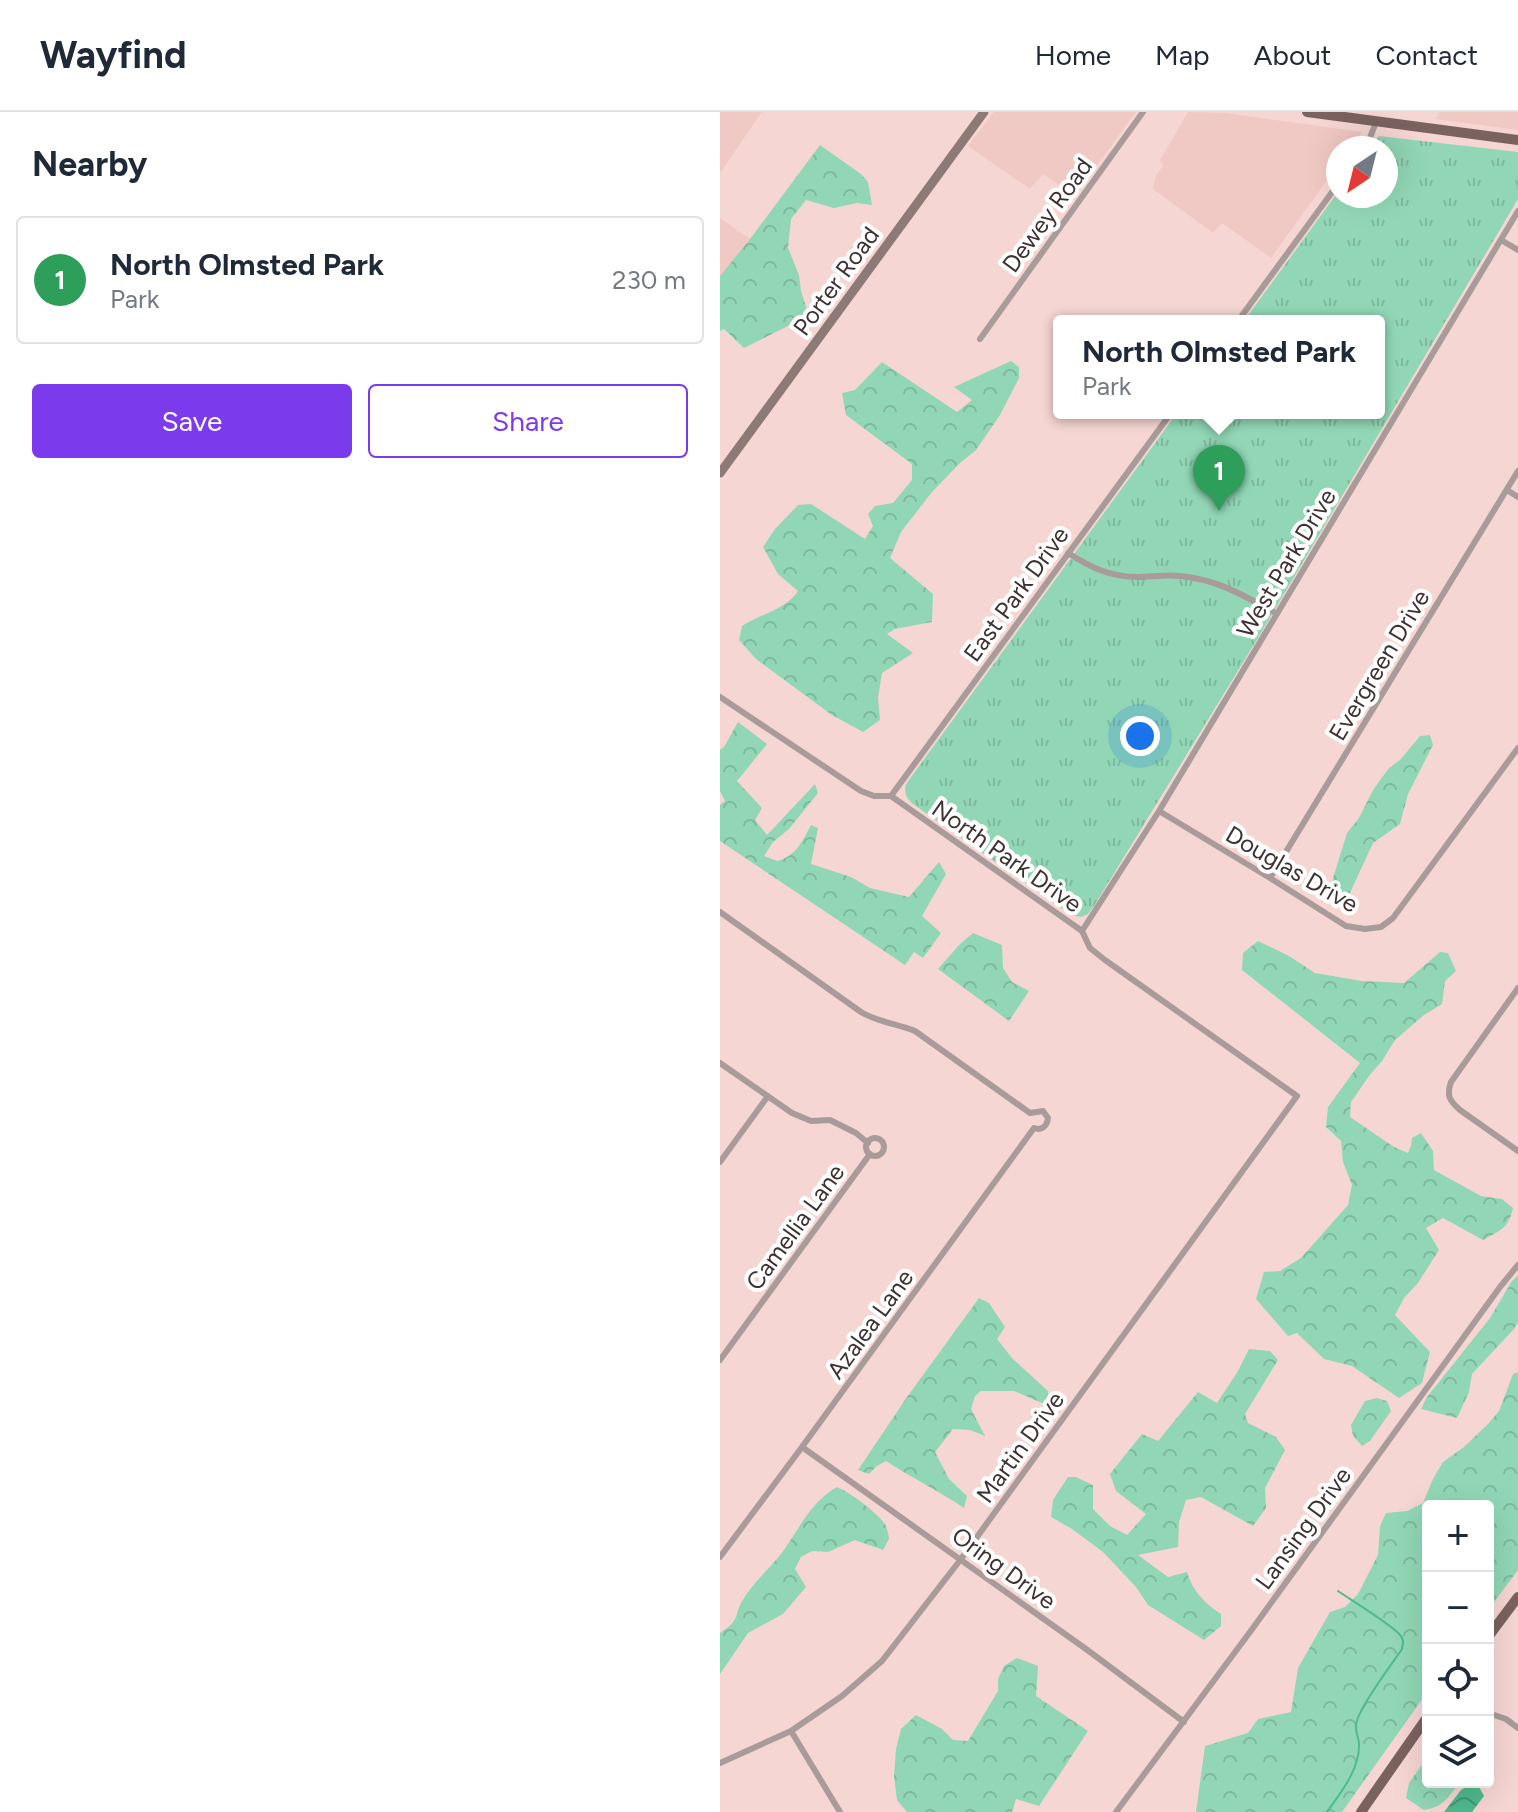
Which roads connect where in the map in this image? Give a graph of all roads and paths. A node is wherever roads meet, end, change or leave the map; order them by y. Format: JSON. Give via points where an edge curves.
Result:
{"nodes":[{"id":1,"x":984,"y":112,"type":"edge"},
{"id":2,"x":1143,"y":112,"type":"edge"},
{"id":3,"x":1307,"y":112,"type":"edge"},
{"id":4,"x":1376,"y":122,"type":"junction"},
{"id":5,"x":1371,"y":136,"type":"edge"},
{"id":6,"x":1518,"y":140,"type":"edge"},
{"id":7,"x":1326,"y":200,"type":"edge"},
{"id":8,"x":1518,"y":211,"type":"edge"},
{"id":9,"x":1501,"y":240,"type":"junction"},
{"id":10,"x":1518,"y":250,"type":"edge"},
{"id":11,"x":1242,"y":315,"type":"edge"},
{"id":12,"x":980,"y":339,"type":"dead end"},
{"id":13,"x":1167,"y":419,"type":"edge"},
{"id":14,"x":1518,"y":471,"type":"edge"},
{"id":15,"x":720,"y":473,"type":"edge"},
{"id":16,"x":1507,"y":490,"type":"junction"},
{"id":17,"x":1518,"y":497,"type":"edge"},
{"id":18,"x":1068,"y":553,"type":"junction"},
{"id":19,"x":1277,"y":614,"type":"junction"},
{"id":20,"x":720,"y":697,"type":"edge"},
{"id":21,"x":1518,"y":748,"type":"edge"},
{"id":22,"x":891,"y":796,"type":"junction"},
{"id":23,"x":1159,"y":811,"type":"junction"},
{"id":24,"x":1270,"y":878,"type":"junction"},
{"id":25,"x":720,"y":912,"type":"edge"},
{"id":26,"x":1082,"y":931,"type":"junction"},
{"id":27,"x":1518,"y":988,"type":"edge"},
{"id":28,"x":720,"y":1063,"type":"edge"},
{"id":29,"x":768,"y":1096,"type":"junction"},
{"id":30,"x":1297,"y":1096,"type":"joint"},
{"id":31,"x":1030,"y":1113,"type":"junction"},
{"id":32,"x":1034,"y":1128,"type":"junction"},
{"id":33,"x":868,"y":1143,"type":"junction"},
{"id":34,"x":1518,"y":1151,"type":"edge"},
{"id":35,"x":870,"y":1154,"type":"junction"},
{"id":36,"x":720,"y":1162,"type":"edge"},
{"id":37,"x":1518,"y":1265,"type":"edge"},
{"id":38,"x":720,"y":1360,"type":"edge"},
{"id":39,"x":802,"y":1447,"type":"junction"},
{"id":40,"x":720,"y":1557,"type":"edge"},
{"id":41,"x":961,"y":1559,"type":"junction"},
{"id":42,"x":1518,"y":1597,"type":"edge"},
{"id":43,"x":1494,"y":1629,"type":"edge"},
{"id":44,"x":1494,"y":1715,"type":"edge"},
{"id":45,"x":1184,"y":1722,"type":"junction"},
{"id":46,"x":1422,"y":1725,"type":"edge"},
{"id":47,"x":1518,"y":1728,"type":"edge"},
{"id":48,"x":791,"y":1731,"type":"junction"},
{"id":49,"x":720,"y":1763,"type":"edge"},
{"id":50,"x":840,"y":1812,"type":"edge"},
{"id":51,"x":1116,"y":1812,"type":"edge"},
{"id":52,"x":1361,"y":1812,"type":"edge"}],
"edges":[{"from":1,"to":15,"type":"main road","name":"Porter Road"},
{"from":2,"to":12,"type":"street","name":"Dewey Road"},
{"from":3,"to":4,"type":"main road"},
{"from":4,"to":5,"type":"street"},
{"from":4,"to":6,"type":"main road"},
{"from":7,"to":11,"type":"street"},
{"from":8,"to":9,"type":"street","name":"West Park Drive"},
{"from":9,"to":10,"type":"street"},
{"from":9,"to":19,"type":"street","name":"West Park Drive"},
{"from":13,"to":18,"type":"street","name":"East Park Drive"},
{"from":14,"to":16,"type":"street","name":"Evergreen Drive"},
{"from":16,"to":17,"type":"street"},
{"from":16,"to":24,"type":"street","name":"Evergreen Drive"},
{"from":18,"to":19,"type":"street","via":[[1114,576],[1180,576],[1225,585]]},
{"from":18,"to":22,"type":"street","name":"East Park Drive"},
{"from":19,"to":23,"type":"street","name":"West Park Drive"},
{"from":20,"to":22,"type":"street","name":"North Park Drive","via":[[861,791]]},
{"from":21,"to":24,"type":"street","name":"Douglas Drive","via":[[1393,918],[1381,927],[1346,926]]},
{"from":22,"to":26,"type":"street","name":"North Park Drive"},
{"from":23,"to":24,"type":"street","name":"Douglas Drive"},
{"from":23,"to":26,"type":"street","name":"West Park Drive"},
{"from":25,"to":31,"type":"street","via":[[861,1012],[915,1031]]},
{"from":26,"to":30,"type":"street","name":"North Park Drive","via":[[1090,948],[1105,960]]},
{"from":27,"to":34,"type":"street","via":[[1448,1091],[1460,1110]]},
{"from":28,"to":29,"type":"street"},
{"from":29,"to":33,"type":"street","via":[[792,1113],[811,1121],[830,1120]]},
{"from":29,"to":36,"type":"street"},
{"from":30,"to":41,"type":"street","name":"Martin Drive"},
{"from":31,"to":32,"type":"street"},
{"from":31,"to":32,"type":"street","name":"Azalea Lane","via":[[1045,1112],[1048,1118],[1043,1128]]},
{"from":32,"to":39,"type":"street","name":"Azalea Lane"},
{"from":33,"to":35,"type":"street"},
{"from":33,"to":35,"type":"street","via":[[877,1139],[884,1145],[879,1155]]},
{"from":35,"to":38,"type":"street","name":"Camellia Lane"},
{"from":37,"to":45,"type":"street","name":"Lansing Drive"},
{"from":39,"to":40,"type":"street","name":"Azalea Lane"},
{"from":39,"to":41,"type":"street","name":"Oring Drive"},
{"from":41,"to":45,"type":"street","name":"Oring Drive"},
{"from":41,"to":48,"type":"street","name":"Martin Drive","via":[[882,1661]]},
{"from":42,"to":43,"type":"main road"},
{"from":44,"to":47,"type":"street"},
{"from":45,"to":51,"type":"street","name":"Lansing Drive"},
{"from":46,"to":52,"type":"main road"},
{"from":48,"to":49,"type":"street","name":"Martin Drive"},
{"from":48,"to":50,"type":"street"}]}
